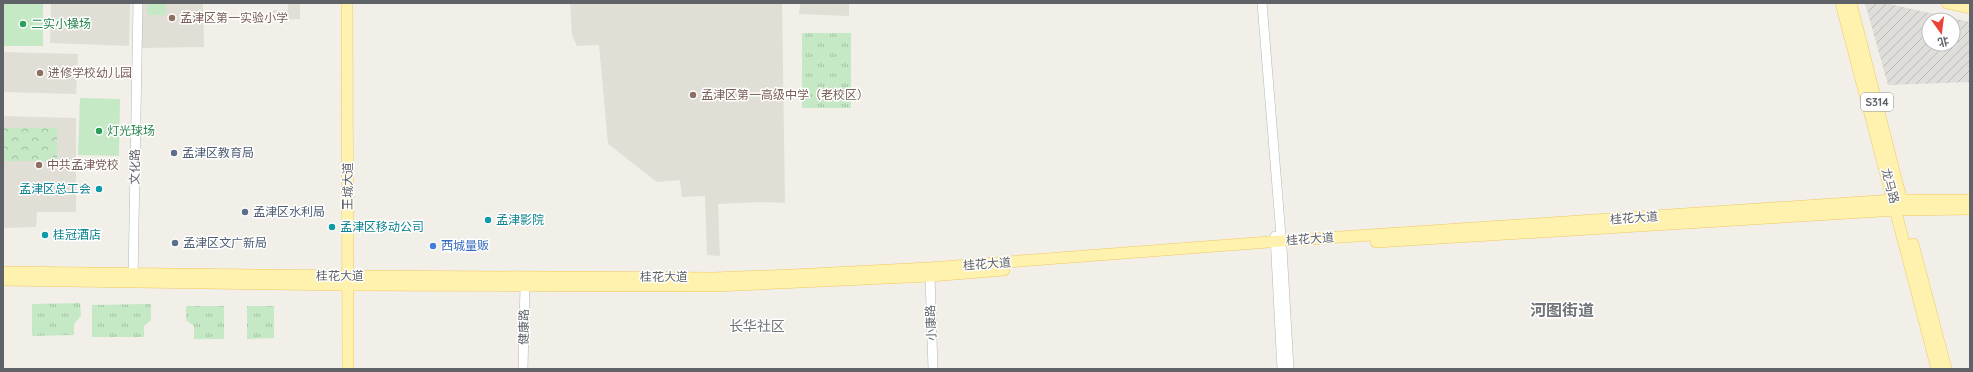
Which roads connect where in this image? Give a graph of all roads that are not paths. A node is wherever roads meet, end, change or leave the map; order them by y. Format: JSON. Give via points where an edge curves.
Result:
{"nodes":[{"id":1,"x":138,"y":3,"type":"edge"},
{"id":2,"x":347,"y":3,"type":"edge"},
{"id":3,"x":352,"y":3,"type":"edge"},
{"id":4,"x":1256,"y":3,"type":"edge"},
{"id":5,"x":1262,"y":3,"type":"edge"},
{"id":6,"x":1841,"y":3,"type":"edge"},
{"id":7,"x":1851,"y":3,"type":"edge"},
{"id":8,"x":1947,"y":3,"type":"edge"},
{"id":9,"x":1970,"y":8,"type":"edge"},
{"id":10,"x":1970,"y":200,"type":"edge"},
{"id":11,"x":1899,"y":205,"type":"junction"},
{"id":12,"x":1970,"y":209,"type":"edge"},
{"id":13,"x":1279,"y":245,"type":"junction"},
{"id":14,"x":3,"y":272,"type":"edge"},
{"id":15,"x":930,"y":276,"type":"junction"},
{"id":16,"x":133,"y":278,"type":"junction"},
{"id":17,"x":3,"y":280,"type":"edge"},
{"id":18,"x":351,"y":281,"type":"junction"},
{"id":19,"x":525,"y":285,"type":"junction"},
{"id":20,"x":348,"y":369,"type":"edge"},
{"id":21,"x":353,"y":369,"type":"edge"},
{"id":22,"x":522,"y":369,"type":"edge"},
{"id":23,"x":933,"y":369,"type":"edge"},
{"id":24,"x":1282,"y":369,"type":"edge"},
{"id":25,"x":1289,"y":369,"type":"edge"},
{"id":26,"x":1937,"y":369,"type":"edge"},
{"id":27,"x":1946,"y":369,"type":"edge"}],
"edges":[{"from":1,"to":16,"type":"street","name":"文化路"},
{"from":2,"to":18,"type":"main road","name":"王城大道"},
{"from":3,"to":18,"type":"main road","name":"王城大道"},
{"from":4,"to":13,"type":"street"},
{"from":5,"to":13,"type":"street"},
{"from":6,"to":11,"type":"main road","name":"龙马路","number":"S314"},
{"from":7,"to":11,"type":"main road","name":"龙马路","number":"S314"},
{"from":8,"to":9,"type":"main road"},
{"from":10,"to":11,"type":"main road","name":"桂花大道"},
{"from":11,"to":12,"type":"main road","name":"桂花大道"},
{"from":11,"to":13,"type":"main road","name":"桂花大道"},
{"from":11,"to":26,"type":"main road","name":"龙马路","number":"S314"},
{"from":11,"to":27,"type":"main road","name":"龙马路","number":"S314"},
{"from":13,"to":15,"type":"main road","name":"桂花大道"},
{"from":13,"to":18,"type":"main road","name":"桂花大道","via":[[785,276]]},
{"from":13,"to":24,"type":"street"},
{"from":13,"to":25,"type":"street"},
{"from":14,"to":16,"type":"main road","name":"桂花大道"},
{"from":15,"to":19,"type":"main road","name":"桂花大道","via":[[714,286]]},
{"from":15,"to":23,"type":"street","name":"小康路"},
{"from":16,"to":17,"type":"main road","name":"桂花大道"},
{"from":16,"to":18,"type":"main road","name":"桂花大道"},
{"from":18,"to":19,"type":"main road","name":"桂花大道"},
{"from":18,"to":20,"type":"main road","name":"王城大道"},
{"from":18,"to":21,"type":"main road","name":"王城大道"},
{"from":19,"to":22,"type":"street","name":"健康路"}]}
